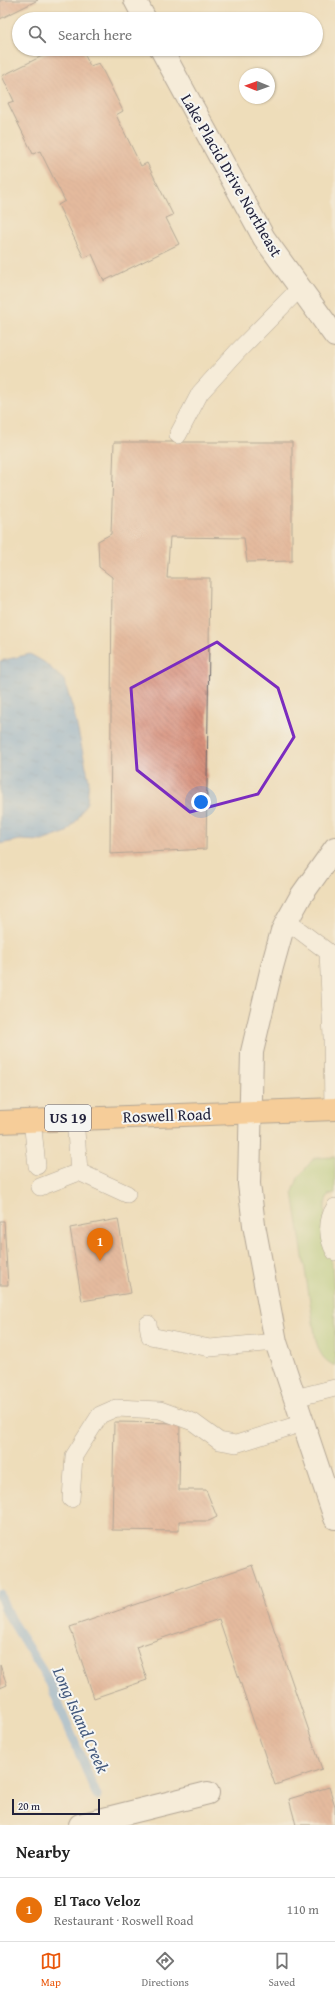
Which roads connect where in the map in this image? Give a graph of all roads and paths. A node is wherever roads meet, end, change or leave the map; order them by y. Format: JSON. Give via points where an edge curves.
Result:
{"nodes":[{"id":1,"x":134,"y":0,"type":"edge"},
{"id":2,"x":141,"y":12,"type":"edge"},
{"id":3,"x":165,"y":56,"type":"edge"},
{"id":4,"x":300,"y":288,"type":"junction"},
{"id":5,"x":335,"y":336,"type":"edge"},
{"id":6,"x":178,"y":434,"type":"dead end"},
{"id":7,"x":335,"y":848,"type":"edge"},
{"id":8,"x":287,"y":921,"type":"junction"},
{"id":9,"x":333,"y":1038,"type":"edge"},
{"id":10,"x":334,"y":1109,"type":"edge"},
{"id":11,"x":250,"y":1112,"type":"junction"},
{"id":12,"x":75,"y":1118,"type":"junction"},
{"id":13,"x":32,"y":1120,"type":"junction"},
{"id":14,"x":0,"y":1122,"type":"edge"},
{"id":15,"x":37,"y":1166,"type":"dead end"},
{"id":16,"x":79,"y":1172,"type":"junction"},
{"id":17,"x":40,"y":1187,"type":"dead end"},
{"id":18,"x":127,"y":1194,"type":"dead end"},
{"id":19,"x":335,"y":1207,"type":"edge"},
{"id":20,"x":335,"y":1252,"type":"edge"},
{"id":21,"x":149,"y":1330,"type":"dead end"},
{"id":22,"x":276,"y":1342,"type":"junction"},
{"id":23,"x":335,"y":1388,"type":"edge"},
{"id":24,"x":295,"y":1398,"type":"junction"},
{"id":25,"x":303,"y":1423,"type":"junction"},
{"id":26,"x":71,"y":1499,"type":"dead end"},
{"id":27,"x":335,"y":1518,"type":"edge"},
{"id":28,"x":208,"y":1793,"type":"dead end"},
{"id":29,"x":80,"y":1825,"type":"edge"}],
"edges":[{"from":1,"to":2,"type":"street"},
{"from":3,"to":4,"type":"street","name":"Lake Placid Drive Northeast","via":[[264,238]]},
{"from":4,"to":5,"type":"street","name":"Lake Placid Drive Northeast"},
{"from":4,"to":6,"type":"lane","via":[[200,393]]},
{"from":7,"to":8,"type":"street","via":[[301,896]]},
{"from":8,"to":9,"type":"lane","via":[[328,952]]},
{"from":8,"to":11,"type":"street","via":[[272,967],[252,1052]]},
{"from":9,"to":10,"type":"lane"},
{"from":10,"to":11,"type":"main road","name":"Roswell Road","number":"US 19"},
{"from":11,"to":12,"type":"main road","name":"Roswell Road","number":"US 19"},
{"from":11,"to":22,"type":"street","via":[[249,1184],[254,1226]]},
{"from":12,"to":13,"type":"main road","name":"Roswell Road","number":"US 19"},
{"from":12,"to":16,"type":"lane"},
{"from":13,"to":14,"type":"main road","name":"Roswell Road","number":"US 19"},
{"from":13,"to":15,"type":"lane"},
{"from":16,"to":17,"type":"lane"},
{"from":16,"to":18,"type":"lane"},
{"from":19,"to":20,"type":"lane","via":[[331,1214],[328,1235]]},
{"from":21,"to":22,"type":"lane","via":[[210,1348]]},
{"from":22,"to":24,"type":"street"},
{"from":23,"to":24,"type":"lane"},
{"from":24,"to":25,"type":"street"},
{"from":25,"to":26,"type":"lane","via":[[236,1444],[219,1441],[193,1422],[160,1410],[116,1408],[100,1415],[74,1456]]},
{"from":25,"to":27,"type":"street"},
{"from":28,"to":29,"type":"street"}]}
